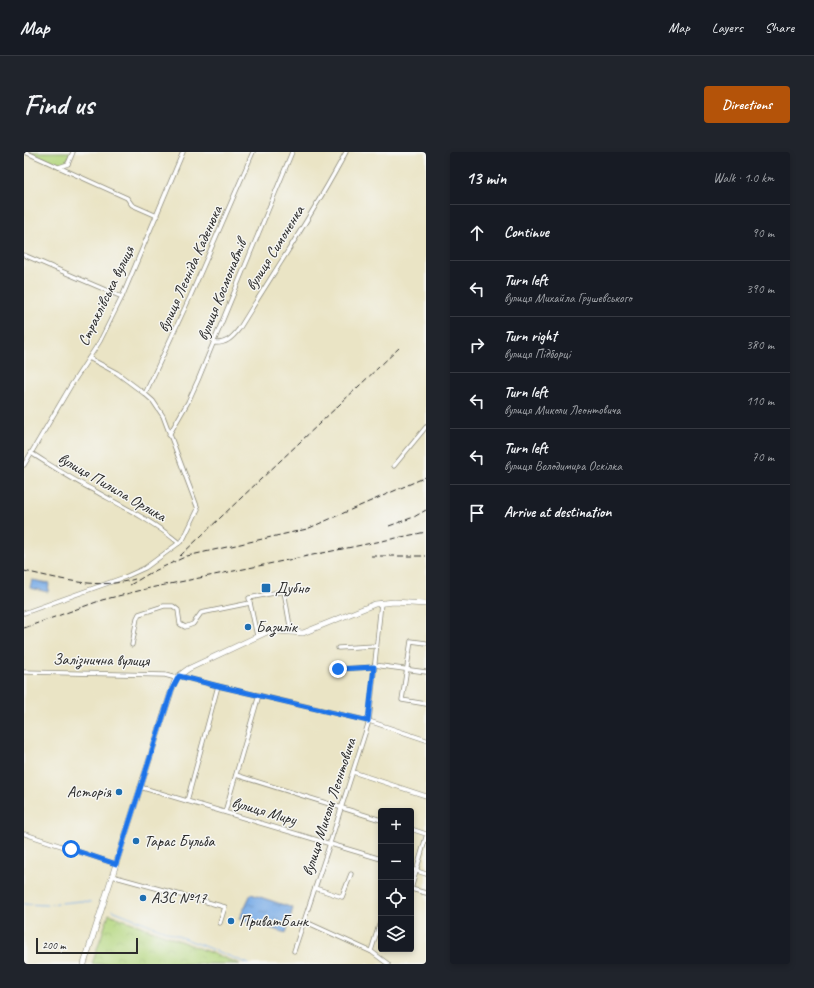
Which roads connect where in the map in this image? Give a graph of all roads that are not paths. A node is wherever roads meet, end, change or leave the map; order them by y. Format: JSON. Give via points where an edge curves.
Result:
{"nodes":[{"id":1,"x":25,"y":152,"type":"edge"},
{"id":2,"x":73,"y":152,"type":"edge"},
{"id":3,"x":183,"y":152,"type":"edge"},
{"id":4,"x":253,"y":152,"type":"edge"},
{"id":5,"x":292,"y":152,"type":"edge"},
{"id":6,"x":346,"y":152,"type":"edge"},
{"id":7,"x":58,"y":167,"type":"junction"},
{"id":8,"x":157,"y":216,"type":"junction"},
{"id":9,"x":24,"y":255,"type":"edge"},
{"id":10,"x":122,"y":297,"type":"junction"},
{"id":11,"x":214,"y":343,"type":"junction"},
{"id":12,"x":89,"y":358,"type":"junction"},
{"id":13,"x":145,"y":394,"type":"junction"},
{"id":14,"x":426,"y":427,"type":"edge"},
{"id":15,"x":169,"y":435,"type":"junction"},
{"id":16,"x":31,"y":453,"type":"junction"},
{"id":17,"x":24,"y":465,"type":"edge"},
{"id":18,"x":394,"y":466,"type":"dead end"},
{"id":19,"x":179,"y":543,"type":"junction"},
{"id":20,"x":250,"y":603,"type":"junction"},
{"id":21,"x":381,"y":603,"type":"junction"},
{"id":22,"x":426,"y":604,"type":"edge"},
{"id":23,"x":24,"y":612,"type":"edge"},
{"id":24,"x":291,"y":632,"type":"junction"},
{"id":25,"x":257,"y":636,"type":"junction"},
{"id":26,"x":426,"y":643,"type":"edge"},
{"id":27,"x":132,"y":645,"type":"dead end"},
{"id":28,"x":375,"y":646,"type":"junction"},
{"id":29,"x":338,"y":648,"type":"dead end"},
{"id":30,"x":374,"y":666,"type":"junction"},
{"id":31,"x":407,"y":668,"type":"junction"},
{"id":32,"x":338,"y":669,"type":"dead end"},
{"id":33,"x":24,"y":672,"type":"edge"},
{"id":34,"x":426,"y":672,"type":"edge"},
{"id":35,"x":177,"y":677,"type":"junction"},
{"id":36,"x":218,"y":686,"type":"junction"},
{"id":37,"x":259,"y":695,"type":"junction"},
{"id":38,"x":426,"y":704,"type":"edge"},
{"id":39,"x":368,"y":721,"type":"junction"},
{"id":40,"x":426,"y":740,"type":"edge"},
{"id":41,"x":353,"y":772,"type":"junction"},
{"id":42,"x":236,"y":775,"type":"junction"},
{"id":43,"x":140,"y":787,"type":"junction"},
{"id":44,"x":426,"y":796,"type":"edge"},
{"id":45,"x":187,"y":801,"type":"junction"},
{"id":46,"x":342,"y":808,"type":"junction"},
{"id":47,"x":225,"y":812,"type":"junction"},
{"id":48,"x":378,"y":819,"type":"edge"},
{"id":49,"x":414,"y":830,"type":"edge"},
{"id":50,"x":26,"y":834,"type":"dead end"},
{"id":51,"x":426,"y":835,"type":"edge"},
{"id":52,"x":330,"y":843,"type":"junction"},
{"id":53,"x":378,"y":858,"type":"edge"},
{"id":54,"x":116,"y":864,"type":"junction"},
{"id":55,"x":416,"y":871,"type":"junction"},
{"id":56,"x":351,"y":874,"type":"dead end"},
{"id":57,"x":426,"y":874,"type":"edge"},
{"id":58,"x":112,"y":876,"type":"junction"},
{"id":59,"x":414,"y":880,"type":"edge"},
{"id":60,"x":315,"y":888,"type":"junction"},
{"id":61,"x":414,"y":890,"type":"edge"},
{"id":62,"x":426,"y":893,"type":"edge"},
{"id":63,"x":304,"y":921,"type":"junction"},
{"id":64,"x":220,"y":923,"type":"dead end"},
{"id":65,"x":378,"y":929,"type":"edge"},
{"id":66,"x":294,"y":951,"type":"dead end"},
{"id":67,"x":371,"y":951,"type":"junction"},
{"id":68,"x":84,"y":964,"type":"edge"},
{"id":69,"x":388,"y":964,"type":"edge"}],
"edges":[{"from":1,"to":7,"type":"street"},
{"from":2,"to":7,"type":"street","via":[[68,164]]},
{"from":3,"to":8,"type":"street","name":"Страклівська вулиця"},
{"from":4,"to":13,"type":"street","name":"вулиця Леоніда Каденюка"},
{"from":5,"to":11,"type":"street","name":"вулиця Космонавтів"},
{"from":6,"to":11,"type":"street","name":"вулиця Симоненка","via":[[303,228],[239,329],[229,340]]},
{"from":7,"to":8,"type":"street","via":[[127,198],[132,205]]},
{"from":8,"to":10,"type":"street","name":"Страклівська вулиця"},
{"from":9,"to":10,"type":"street"},
{"from":10,"to":12,"type":"street","name":"Страклівська вулиця"},
{"from":11,"to":15,"type":"street","name":"вулиця Космонавтів","via":[[188,402]]},
{"from":12,"to":13,"type":"street","via":[[117,373]]},
{"from":12,"to":16,"type":"street","name":"Страклівська вулиця"},
{"from":13,"to":15,"type":"street","via":[[163,416]]},
{"from":14,"to":18,"type":"street"},
{"from":15,"to":19,"type":"street","via":[[198,510],[184,540]]},
{"from":16,"to":17,"type":"street","name":"Страклівська вулиця"},
{"from":16,"to":19,"type":"street","name":"вулиця Пилипа Орлика","via":[[128,509]]},
{"from":19,"to":23,"type":"street","via":[[146,568]]},
{"from":20,"to":24,"type":"street","via":[[249,598],[284,591]]},
{"from":20,"to":25,"type":"street"},
{"from":20,"to":27,"type":"street","via":[[201,613],[192,624],[185,626],[180,624],[178,610],[172,606],[141,613],[137,618]]},
{"from":21,"to":22,"type":"main road"},
{"from":21,"to":24,"type":"main road","via":[[362,608],[312,630]]},
{"from":21,"to":28,"type":"street","name":"вулиця Миколи Леонтовича"},
{"from":24,"to":25,"type":"main road","via":[[272,631]]},
{"from":25,"to":35,"type":"main road","via":[[191,667]]},
{"from":26,"to":31,"type":"street","via":[[411,641]]},
{"from":28,"to":29,"type":"street"},
{"from":28,"to":30,"type":"street","name":"вулиця Миколи Леонтовича"},
{"from":30,"to":31,"type":"street"},
{"from":30,"to":32,"type":"street"},
{"from":30,"to":39,"type":"street","name":"вулиця Миколи Леонтовича"},
{"from":31,"to":34,"type":"street"},
{"from":31,"to":38,"type":"street","via":[[402,700]]},
{"from":33,"to":35,"type":"street","name":"Залізнична вулиця"},
{"from":35,"to":36,"type":"street","name":"Залізнична вулиця"},
{"from":35,"to":43,"type":"main road"},
{"from":36,"to":37,"type":"street","name":"Залізнична вулиця"},
{"from":36,"to":45,"type":"street"},
{"from":37,"to":39,"type":"street","name":"Залізнична вулиця"},
{"from":37,"to":42,"type":"street"},
{"from":39,"to":40,"type":"street","name":"Залізнична вулиця"},
{"from":39,"to":41,"type":"street","name":"вулиця Миколи Леонтовича"},
{"from":41,"to":44,"type":"street"},
{"from":41,"to":46,"type":"street","name":"вулиця Миколи Леонтовича"},
{"from":42,"to":46,"type":"street"},
{"from":42,"to":47,"type":"street"},
{"from":43,"to":45,"type":"street","name":"вулиця Миру"},
{"from":43,"to":54,"type":"main road"},
{"from":45,"to":47,"type":"street","name":"вулиця Миру"},
{"from":46,"to":48,"type":"street"},
{"from":46,"to":52,"type":"street","name":"вулиця Миколи Леонтовича"},
{"from":47,"to":52,"type":"street","name":"вулиця Миру"},
{"from":49,"to":51,"type":"street"},
{"from":50,"to":54,"type":"street"},
{"from":51,"to":55,"type":"street"},
{"from":52,"to":53,"type":"street","name":"вулиця Миру"},
{"from":52,"to":60,"type":"street","name":"вулиця Миколи Леонтовича"},
{"from":54,"to":58,"type":"main road"},
{"from":55,"to":57,"type":"street"},
{"from":55,"to":59,"type":"street"},
{"from":56,"to":60,"type":"street","via":[[342,896]]},
{"from":58,"to":64,"type":"street","via":[[224,907]]},
{"from":58,"to":68,"type":"main road"},
{"from":60,"to":63,"type":"street","name":"вулиця Миколи Леонтовича"},
{"from":61,"to":62,"type":"street"},
{"from":63,"to":66,"type":"street","name":"вулиця Миколи Леонтовича"},
{"from":63,"to":67,"type":"street"},
{"from":65,"to":67,"type":"street"},
{"from":67,"to":69,"type":"street"}]}
